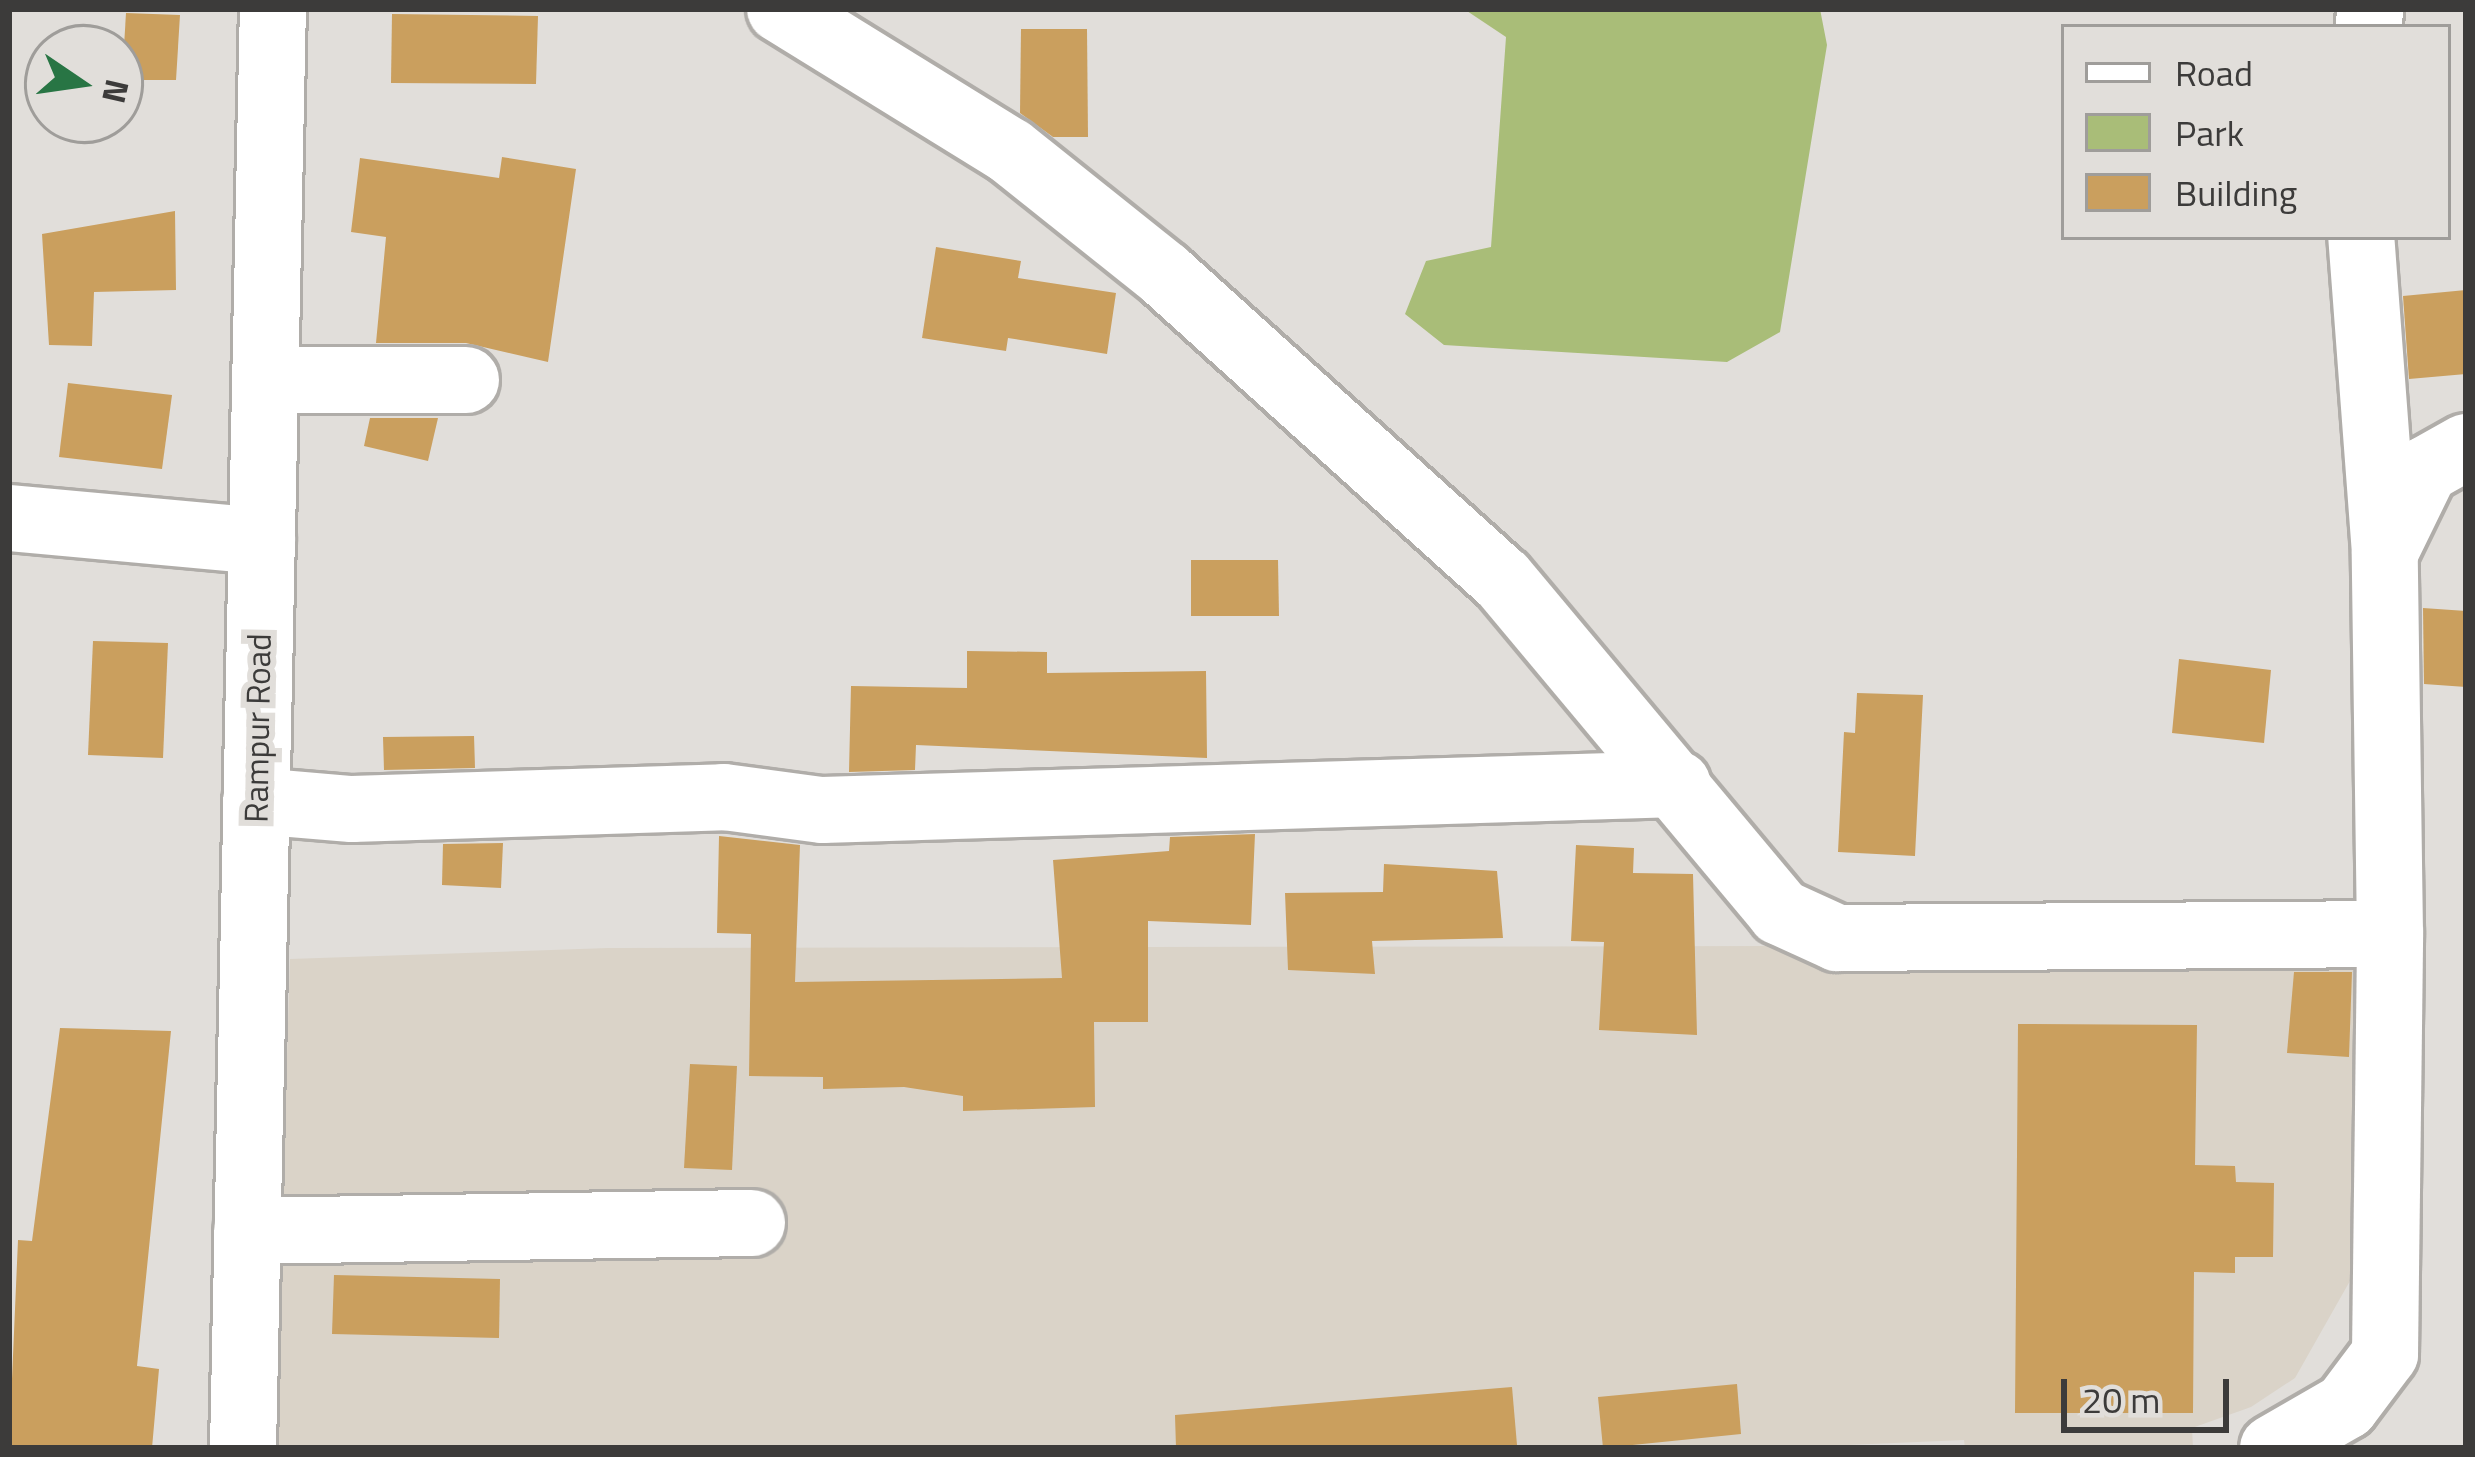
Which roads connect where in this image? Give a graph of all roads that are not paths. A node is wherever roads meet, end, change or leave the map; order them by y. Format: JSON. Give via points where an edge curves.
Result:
{"nodes":[{"id":1,"x":273,"y":9,"type":"edge"},
{"id":2,"x":780,"y":9,"type":"edge"},
{"id":3,"x":2361,"y":240,"type":"edge"},
{"id":4,"x":265,"y":380,"type":"junction"},
{"id":5,"x":466,"y":380,"type":"dead end"},
{"id":6,"x":2369,"y":384,"type":"junction"},
{"id":7,"x":2466,"y":436,"type":"edge"},
{"id":8,"x":2466,"y":447,"type":"edge"},
{"id":9,"x":9,"y":518,"type":"edge"},
{"id":10,"x":262,"y":541,"type":"junction"},
{"id":11,"x":2385,"y":553,"type":"junction"},
{"id":12,"x":1678,"y":784,"type":"junction"},
{"id":13,"x":256,"y":801,"type":"junction"},
{"id":14,"x":2390,"y":934,"type":"junction"},
{"id":15,"x":752,"y":1223,"type":"dead end"},
{"id":16,"x":247,"y":1231,"type":"junction"},
{"id":17,"x":243,"y":1448,"type":"edge"},
{"id":18,"x":2272,"y":1448,"type":"edge"}],
"edges":[{"from":1,"to":4,"type":"street","name":"Rampur Road"},
{"from":2,"to":12,"type":"street","via":[[1010,152],[1164,274],[1502,579]]},
{"from":3,"to":6,"type":"street"},
{"from":4,"to":5,"type":"street"},
{"from":4,"to":10,"type":"street","name":"Rampur Road"},
{"from":6,"to":7,"type":"street","via":[[2419,433]]},
{"from":6,"to":11,"type":"street"},
{"from":8,"to":11,"type":"street","via":[[2425,470]]},
{"from":9,"to":10,"type":"street"},
{"from":10,"to":13,"type":"street","name":"Rampur Road"},
{"from":11,"to":14,"type":"street"},
{"from":12,"to":13,"type":"street","via":[[822,810],[724,797],[352,809]]},
{"from":12,"to":14,"type":"street","via":[[1780,912],[1837,938]]},
{"from":13,"to":16,"type":"street","name":"Rampur Road"},
{"from":14,"to":18,"type":"street","via":[[2385,1354],[2346,1406]]},
{"from":15,"to":16,"type":"street"},
{"from":16,"to":17,"type":"street","name":"Rampur Road"}]}
